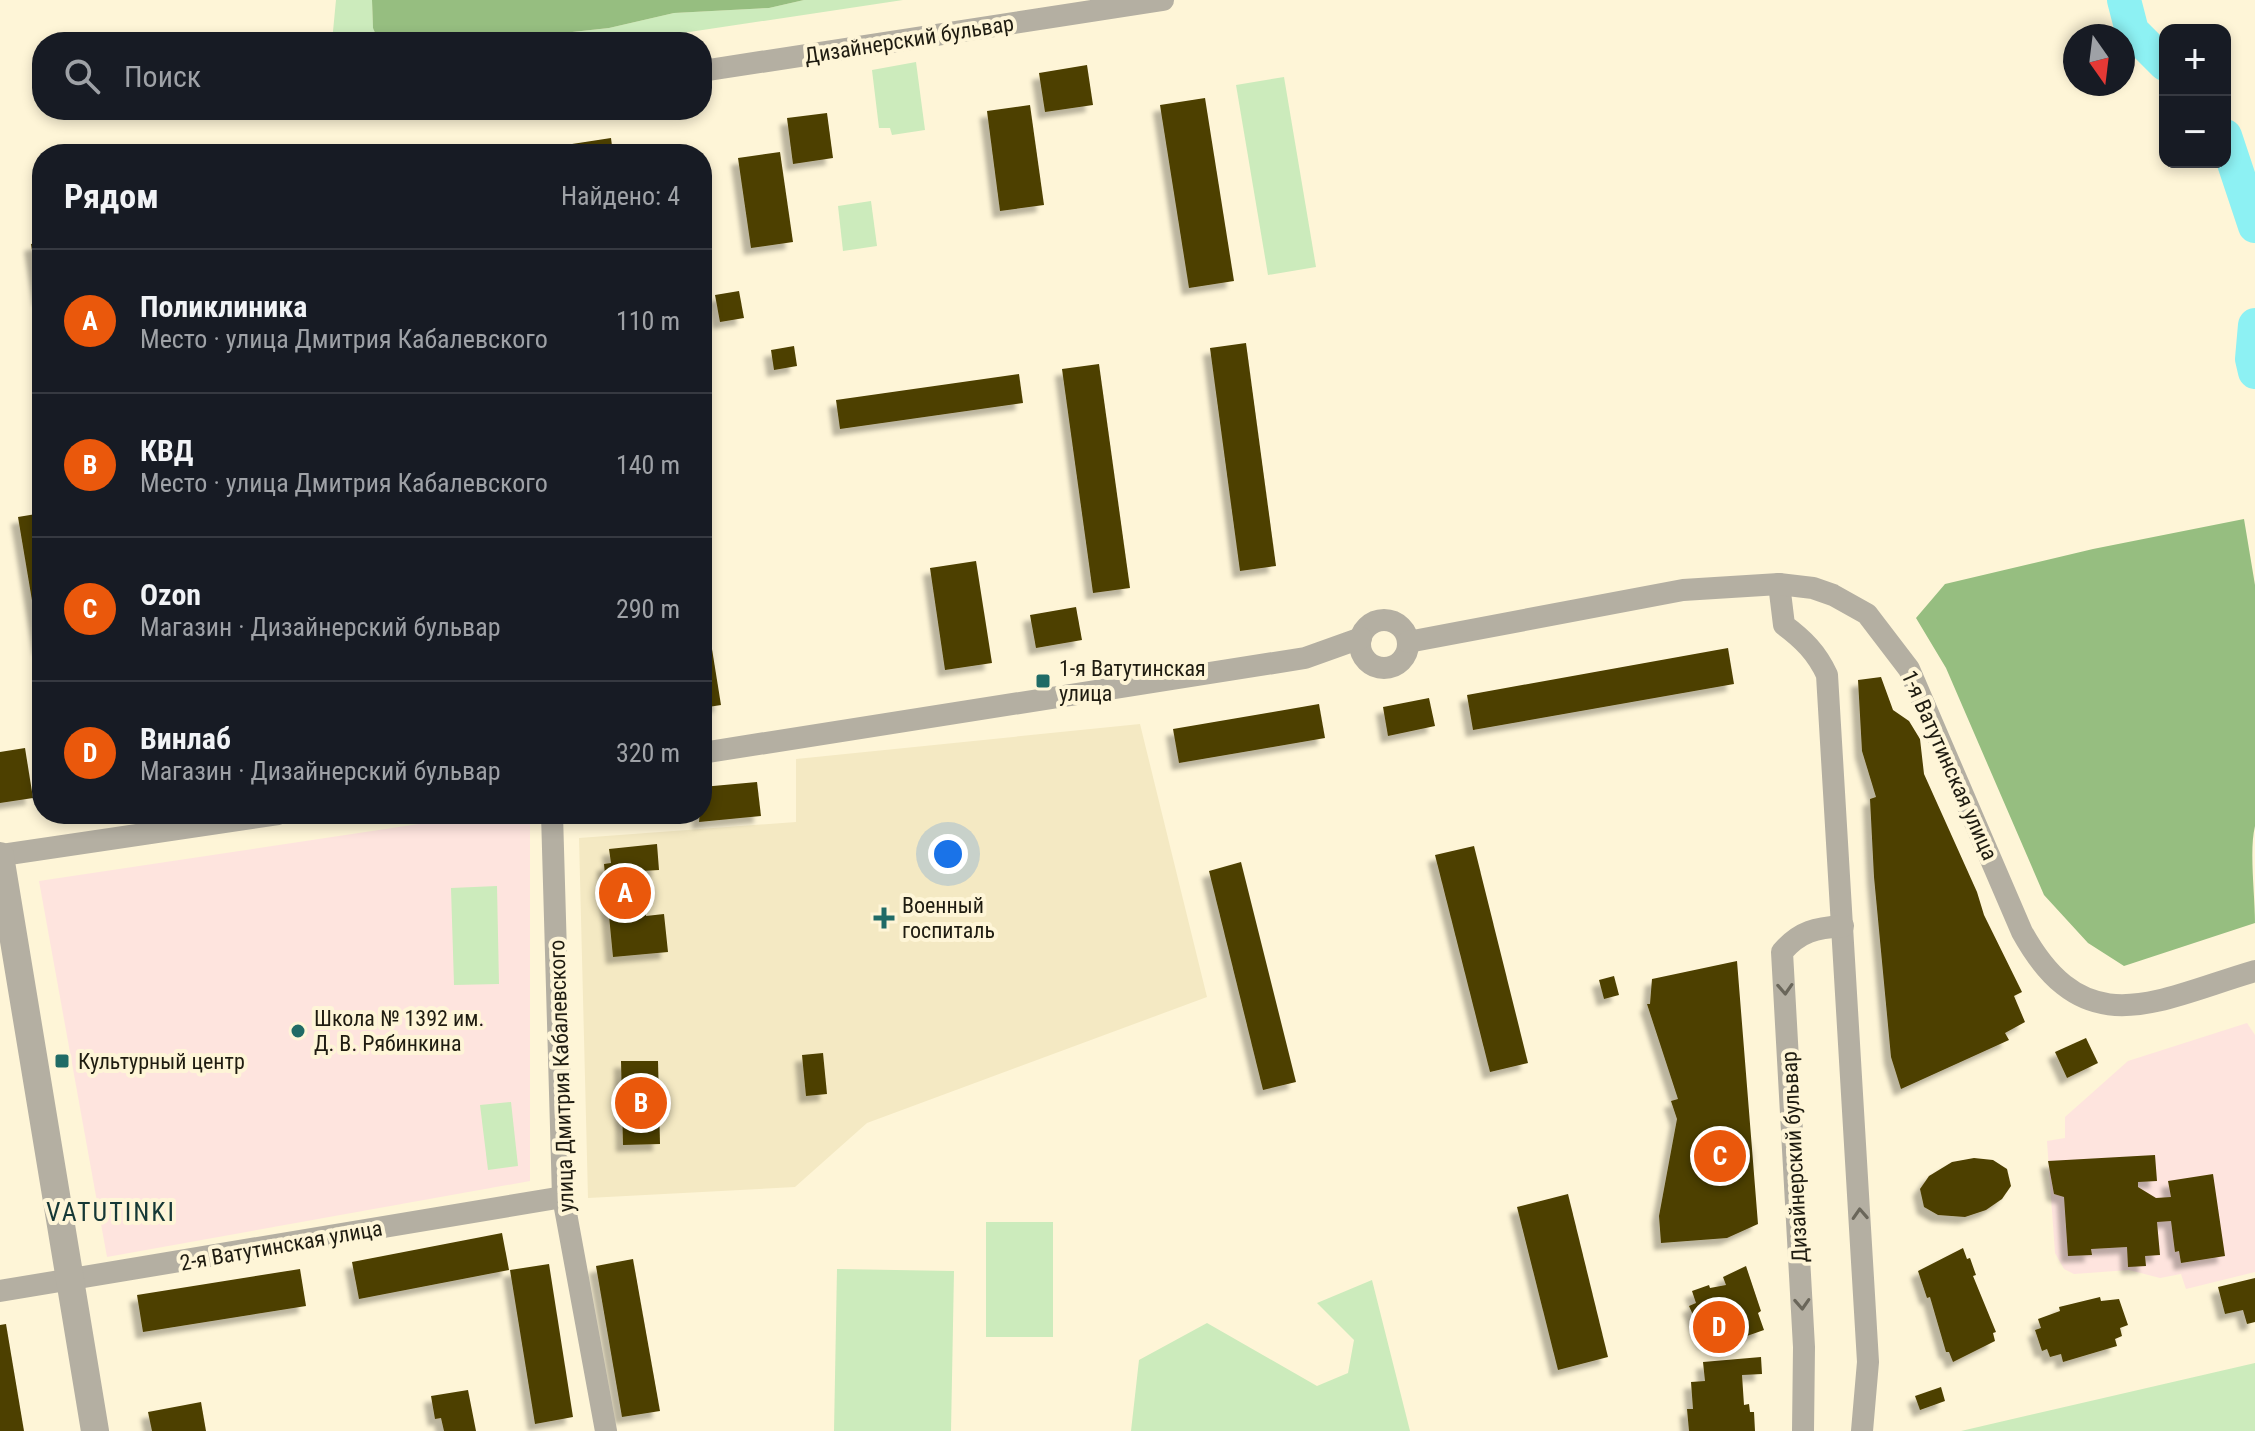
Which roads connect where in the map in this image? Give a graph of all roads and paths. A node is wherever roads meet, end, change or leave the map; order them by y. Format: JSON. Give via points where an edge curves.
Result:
{"nodes":[{"id":1,"x":1163,"y":0,"type":"edge"},
{"id":2,"x":712,"y":69,"type":"edge"},
{"id":3,"x":1779,"y":584,"type":"junction"},
{"id":4,"x":1361,"y":638,"type":"junction"},
{"id":5,"x":1408,"y":642,"type":"junction"},
{"id":6,"x":1305,"y":658,"type":"junction"},
{"id":7,"x":1367,"y":662,"type":"junction"},
{"id":8,"x":712,"y":751,"type":"edge"},
{"id":9,"x":212,"y":824,"type":"edge"},
{"id":10,"x":552,"y":824,"type":"edge"},
{"id":11,"x":1,"y":856,"type":"edge"},
{"id":12,"x":1843,"y":926,"type":"junction"},
{"id":13,"x":2255,"y":971,"type":"edge"},
{"id":14,"x":563,"y":1197,"type":"junction"},
{"id":15,"x":69,"y":1279,"type":"junction"},
{"id":16,"x":0,"y":1291,"type":"edge"},
{"id":17,"x":95,"y":1431,"type":"edge"},
{"id":18,"x":606,"y":1431,"type":"edge"},
{"id":19,"x":1803,"y":1431,"type":"edge"},
{"id":20,"x":1862,"y":1431,"type":"edge"}],
"edges":[{"from":1,"to":2,"type":"street","name":"Дизайнерский бульвар"},
{"from":3,"to":5,"type":"street","name":"1-я Ватутинская улица","via":[[1683,590]]},
{"from":3,"to":12,"type":"street","via":[[1784,625],[1820,658],[1827,675]]},
{"from":3,"to":13,"type":"street","name":"1-я Ватутинская улица","via":[[1813,588],[1867,614],[1900,655],[2022,932],[2037,960],[2060,984],[2092,1003],[2135,1006]]},
{"from":4,"to":5,"type":"street","via":[[1370,624],[1386,620],[1401,627]]},
{"from":4,"to":6,"type":"street"},
{"from":4,"to":7,"type":"street"},
{"from":5,"to":7,"type":"street","via":[[1404,658],[1391,668]]},
{"from":6,"to":7,"type":"street"},
{"from":6,"to":8,"type":"street"},
{"from":9,"to":11,"type":"street"},
{"from":10,"to":14,"type":"street","name":"улица Дмитрия Кабалевского"},
{"from":11,"to":15,"type":"street"},
{"from":12,"to":19,"type":"street","name":"Дизайнерский бульвар","one_way":true,"via":[[1794,937],[1782,952],[1804,1347]]},
{"from":20,"to":12,"type":"street","one_way":true,"via":[[1868,1362]]},
{"from":14,"to":15,"type":"street","name":"2-я Ватутинская улица"},
{"from":14,"to":18,"type":"street","name":"улица Дмитрия Кабалевского"},
{"from":15,"to":16,"type":"street","name":"2-я Ватутинская улица"},
{"from":15,"to":17,"type":"street"}]}
